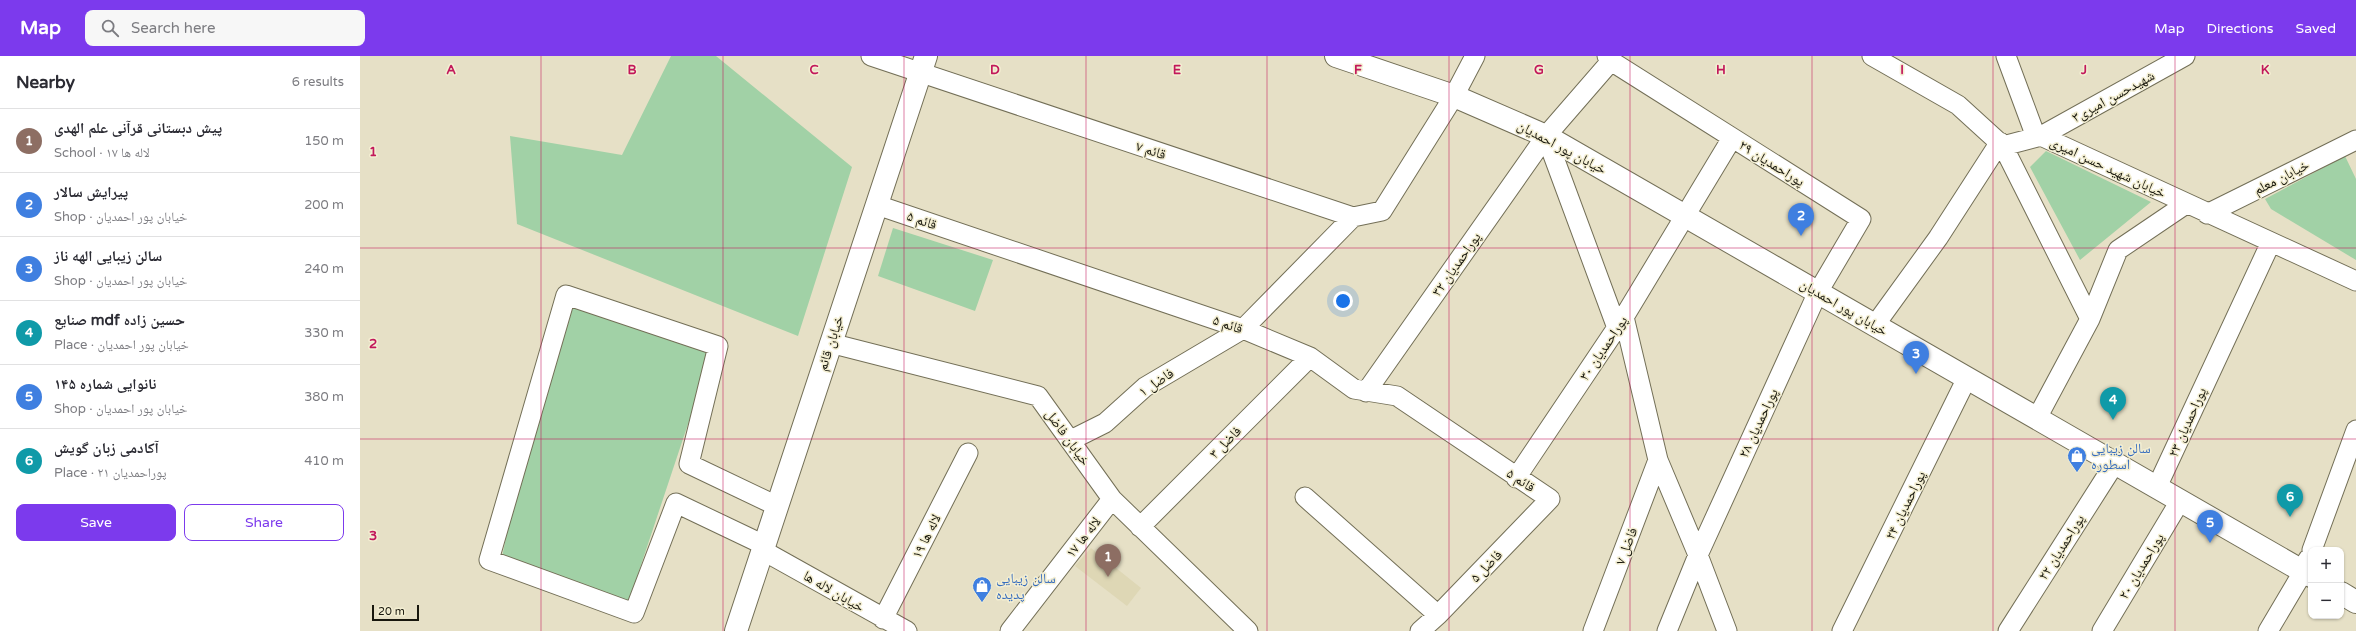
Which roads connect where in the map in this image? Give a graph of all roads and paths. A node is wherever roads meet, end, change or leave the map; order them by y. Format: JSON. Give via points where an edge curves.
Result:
{"nodes":[{"id":1,"x":871,"y":56,"type":"edge"},
{"id":2,"x":1336,"y":56,"type":"edge"},
{"id":3,"x":1475,"y":56,"type":"edge"},
{"id":4,"x":2006,"y":56,"type":"edge"},
{"id":5,"x":2185,"y":56,"type":"edge"},
{"id":6,"x":1885,"y":58,"type":"edge"},
{"id":7,"x":1609,"y":59,"type":"edge"},
{"id":8,"x":924,"y":64,"type":"edge"},
{"id":9,"x":1454,"y":96,"type":"junction"},
{"id":10,"x":1546,"y":136,"type":"junction"},
{"id":11,"x":2038,"y":136,"type":"junction"},
{"id":12,"x":1732,"y":138,"type":"junction"},
{"id":13,"x":2356,"y":140,"type":"edge"},
{"id":14,"x":2002,"y":144,"type":"junction"},
{"id":15,"x":2186,"y":204,"type":"junction"},
{"id":16,"x":877,"y":205,"type":"junction"},
{"id":17,"x":2207,"y":214,"type":"junction"},
{"id":18,"x":1684,"y":215,"type":"junction"},
{"id":19,"x":1352,"y":217,"type":"junction"},
{"id":20,"x":2271,"y":242,"type":"junction"},
{"id":21,"x":2356,"y":281,"type":"edge"},
{"id":22,"x":1818,"y":292,"type":"junction"},
{"id":23,"x":2090,"y":319,"type":"junction"},
{"id":24,"x":1621,"y":322,"type":"junction"},
{"id":25,"x":1875,"y":325,"type":"junction"},
{"id":26,"x":1243,"y":328,"type":"junction"},
{"id":27,"x":830,"y":343,"type":"junction"},
{"id":28,"x":1310,"y":356,"type":"junction"},
{"id":29,"x":1967,"y":378,"type":"junction"},
{"id":30,"x":1366,"y":392,"type":"junction"},
{"id":31,"x":2037,"y":418,"type":"junction"},
{"id":32,"x":2356,"y":430,"type":"edge"},
{"id":33,"x":1071,"y":440,"type":"junction"},
{"id":34,"x":968,"y":453,"type":"dead end"},
{"id":35,"x":1658,"y":460,"type":"junction"},
{"id":36,"x":2115,"y":463,"type":"junction"},
{"id":37,"x":1516,"y":478,"type":"junction"},
{"id":38,"x":2157,"y":487,"type":"junction"},
{"id":39,"x":1305,"y":498,"type":"dead end"},
{"id":40,"x":1550,"y":499,"type":"joint"},
{"id":41,"x":1112,"y":500,"type":"junction"},
{"id":42,"x":2180,"y":501,"type":"junction"},
{"id":43,"x":777,"y":506,"type":"junction"},
{"id":44,"x":1140,"y":527,"type":"junction"},
{"id":45,"x":2312,"y":547,"type":"edge"},
{"id":46,"x":763,"y":548,"type":"junction"},
{"id":47,"x":1698,"y":555,"type":"junction"},
{"id":48,"x":2307,"y":574,"type":"edge"},
{"id":49,"x":2344,"y":595,"type":"edge"},
{"id":50,"x":2356,"y":602,"type":"edge"},
{"id":51,"x":1438,"y":615,"type":"junction"},
{"id":52,"x":884,"y":619,"type":"junction"},
{"id":53,"x":736,"y":631,"type":"edge"},
{"id":54,"x":907,"y":631,"type":"edge"},
{"id":55,"x":1010,"y":631,"type":"edge"},
{"id":56,"x":1248,"y":631,"type":"edge"},
{"id":57,"x":1420,"y":631,"type":"edge"},
{"id":58,"x":1593,"y":631,"type":"edge"},
{"id":59,"x":1667,"y":631,"type":"edge"},
{"id":60,"x":1727,"y":631,"type":"edge"},
{"id":61,"x":1842,"y":631,"type":"edge"},
{"id":62,"x":2008,"y":631,"type":"edge"},
{"id":63,"x":2102,"y":631,"type":"edge"},
{"id":64,"x":2268,"y":631,"type":"edge"}],
"edges":[{"from":1,"to":8,"type":"street","name":"قائم ۷"},
{"from":2,"to":9,"type":"street","name":"خیابان پور احمدیان"},
{"from":3,"to":9,"type":"street"},
{"from":4,"to":11,"type":"street"},
{"from":5,"to":11,"type":"street","name":"شهیدحسن امیری۳"},
{"from":6,"to":14,"type":"street","via":[[1958,105]]},
{"from":7,"to":10,"type":"street","name":"پوراحمدیان ۳۲"},
{"from":7,"to":12,"type":"street","name":"پوراحمدیان ۲۹"},
{"from":8,"to":16,"type":"street","name":"خیابان قائم"},
{"from":8,"to":19,"type":"street","name":"قائم ۷"},
{"from":9,"to":10,"type":"street","name":"خیابان پور احمدیان"},
{"from":9,"to":19,"type":"street","name":"قائم ۷","via":[[1382,211]]},
{"from":10,"to":18,"type":"street","name":"خیابان پور احمدیان"},
{"from":10,"to":24,"type":"street"},
{"from":10,"to":30,"type":"street","name":"پوراحمدیان ۳۲"},
{"from":11,"to":14,"type":"street","name":"خیابان شهید حسن امیری"},
{"from":11,"to":15,"type":"street","name":"خیابان شهید حسن امیری"},
{"from":12,"to":18,"type":"street","name":"پوراحمدیان ۳۰"},
{"from":12,"to":22,"type":"street","name":"پوراحمدیان ۲۹","via":[[1861,219]]},
{"from":13,"to":17,"type":"street","name":"خیابان معلم"},
{"from":14,"to":23,"type":"street"},
{"from":14,"to":25,"type":"street"},
{"from":15,"to":17,"type":"street","name":"خیابان شهید حسن امیری"},
{"from":15,"to":23,"type":"street","via":[[2118,250]]},
{"from":16,"to":26,"type":"street","name":"قائم ۵"},
{"from":16,"to":27,"type":"street","name":"خیابان قائم"},
{"from":17,"to":20,"type":"street","name":"خیابان شهید حسن امیری"},
{"from":18,"to":22,"type":"street","name":"خیابان پور احمدیان"},
{"from":18,"to":24,"type":"street","name":"پوراحمدیان ۳۰"},
{"from":19,"to":26,"type":"street","name":"فاضل ۱"},
{"from":20,"to":21,"type":"street","name":"خیابان شهید حسن امیری"},
{"from":20,"to":38,"type":"street","name":"پوراحمدیان ۲۳"},
{"from":22,"to":25,"type":"street","name":"خیابان پور احمدیان"},
{"from":22,"to":47,"type":"street","name":"پوراحمدیان ۲۸"},
{"from":23,"to":31,"type":"street"},
{"from":24,"to":35,"type":"street"},
{"from":24,"to":37,"type":"street","name":"پوراحمدیان ۳۰"},
{"from":25,"to":29,"type":"street","name":"خیابان پور احمدیان"},
{"from":26,"to":28,"type":"street","name":"قائم ۵"},
{"from":26,"to":33,"type":"street","name":"فاضل ۱","via":[[1145,388],[1105,423]]},
{"from":27,"to":33,"type":"street","name":"خیابان فاضل","via":[[1038,396]]},
{"from":27,"to":43,"type":"street","name":"خیابان قائم"},
{"from":28,"to":30,"type":"street","name":"قائم ۵","via":[[1354,389]]},
{"from":28,"to":44,"type":"street","name":"فاضل ۳"},
{"from":29,"to":31,"type":"street","name":"خیابان پور احمدیان"},
{"from":29,"to":61,"type":"street","name":"پوراحمدیان ۲۴"},
{"from":30,"to":37,"type":"street","name":"قائم ۵","via":[[1397,396]]},
{"from":31,"to":36,"type":"street","name":"خیابان پور احمدیان"},
{"from":32,"to":45,"type":"street"},
{"from":33,"to":41,"type":"street","name":"خیابان فاضل"},
{"from":34,"to":52,"type":"street","name":"لاله ها ۱۹"},
{"from":35,"to":47,"type":"street"},
{"from":35,"to":58,"type":"street","name":"فاضل ۷"},
{"from":36,"to":38,"type":"street","name":"خیابان پور احمدیان"},
{"from":36,"to":62,"type":"street","name":"پوراحمدیان ۲۲"},
{"from":37,"to":40,"type":"street","name":"قائم ۵"},
{"from":38,"to":42,"type":"street","name":"خیابان پور احمدیان"},
{"from":39,"to":51,"type":"street"},
{"from":40,"to":51,"type":"street","name":"فاضل ۵"},
{"from":41,"to":44,"type":"street","name":"خیابان فاضل"},
{"from":41,"to":55,"type":"street","name":"لاله ها ۱۷"},
{"from":42,"to":48,"type":"street","name":"خیابان پور احمدیان"},
{"from":42,"to":63,"type":"street","name":"پوراحمدیان ۲۰"},
{"from":43,"to":46,"type":"street","name":"خیابان قائم"},
{"from":43,"to":46,"type":"street","name":"خیابان لاله ها","via":[[689,464],[718,346],[566,295],[489,560],[634,613],[676,503]]},
{"from":44,"to":56,"type":"street","name":"خیابان فاضل"},
{"from":46,"to":52,"type":"street","name":"خیابان لاله ها"},
{"from":46,"to":53,"type":"street","name":"خیابان قائم"},
{"from":47,"to":59,"type":"street","name":"پوراحمدیان ۲۸"},
{"from":47,"to":60,"type":"street"},
{"from":48,"to":64,"type":"street"},
{"from":49,"to":50,"type":"street"},
{"from":51,"to":57,"type":"street","name":"فاضل ۵"},
{"from":52,"to":54,"type":"street","name":"خیابان لاله ها"}]}
